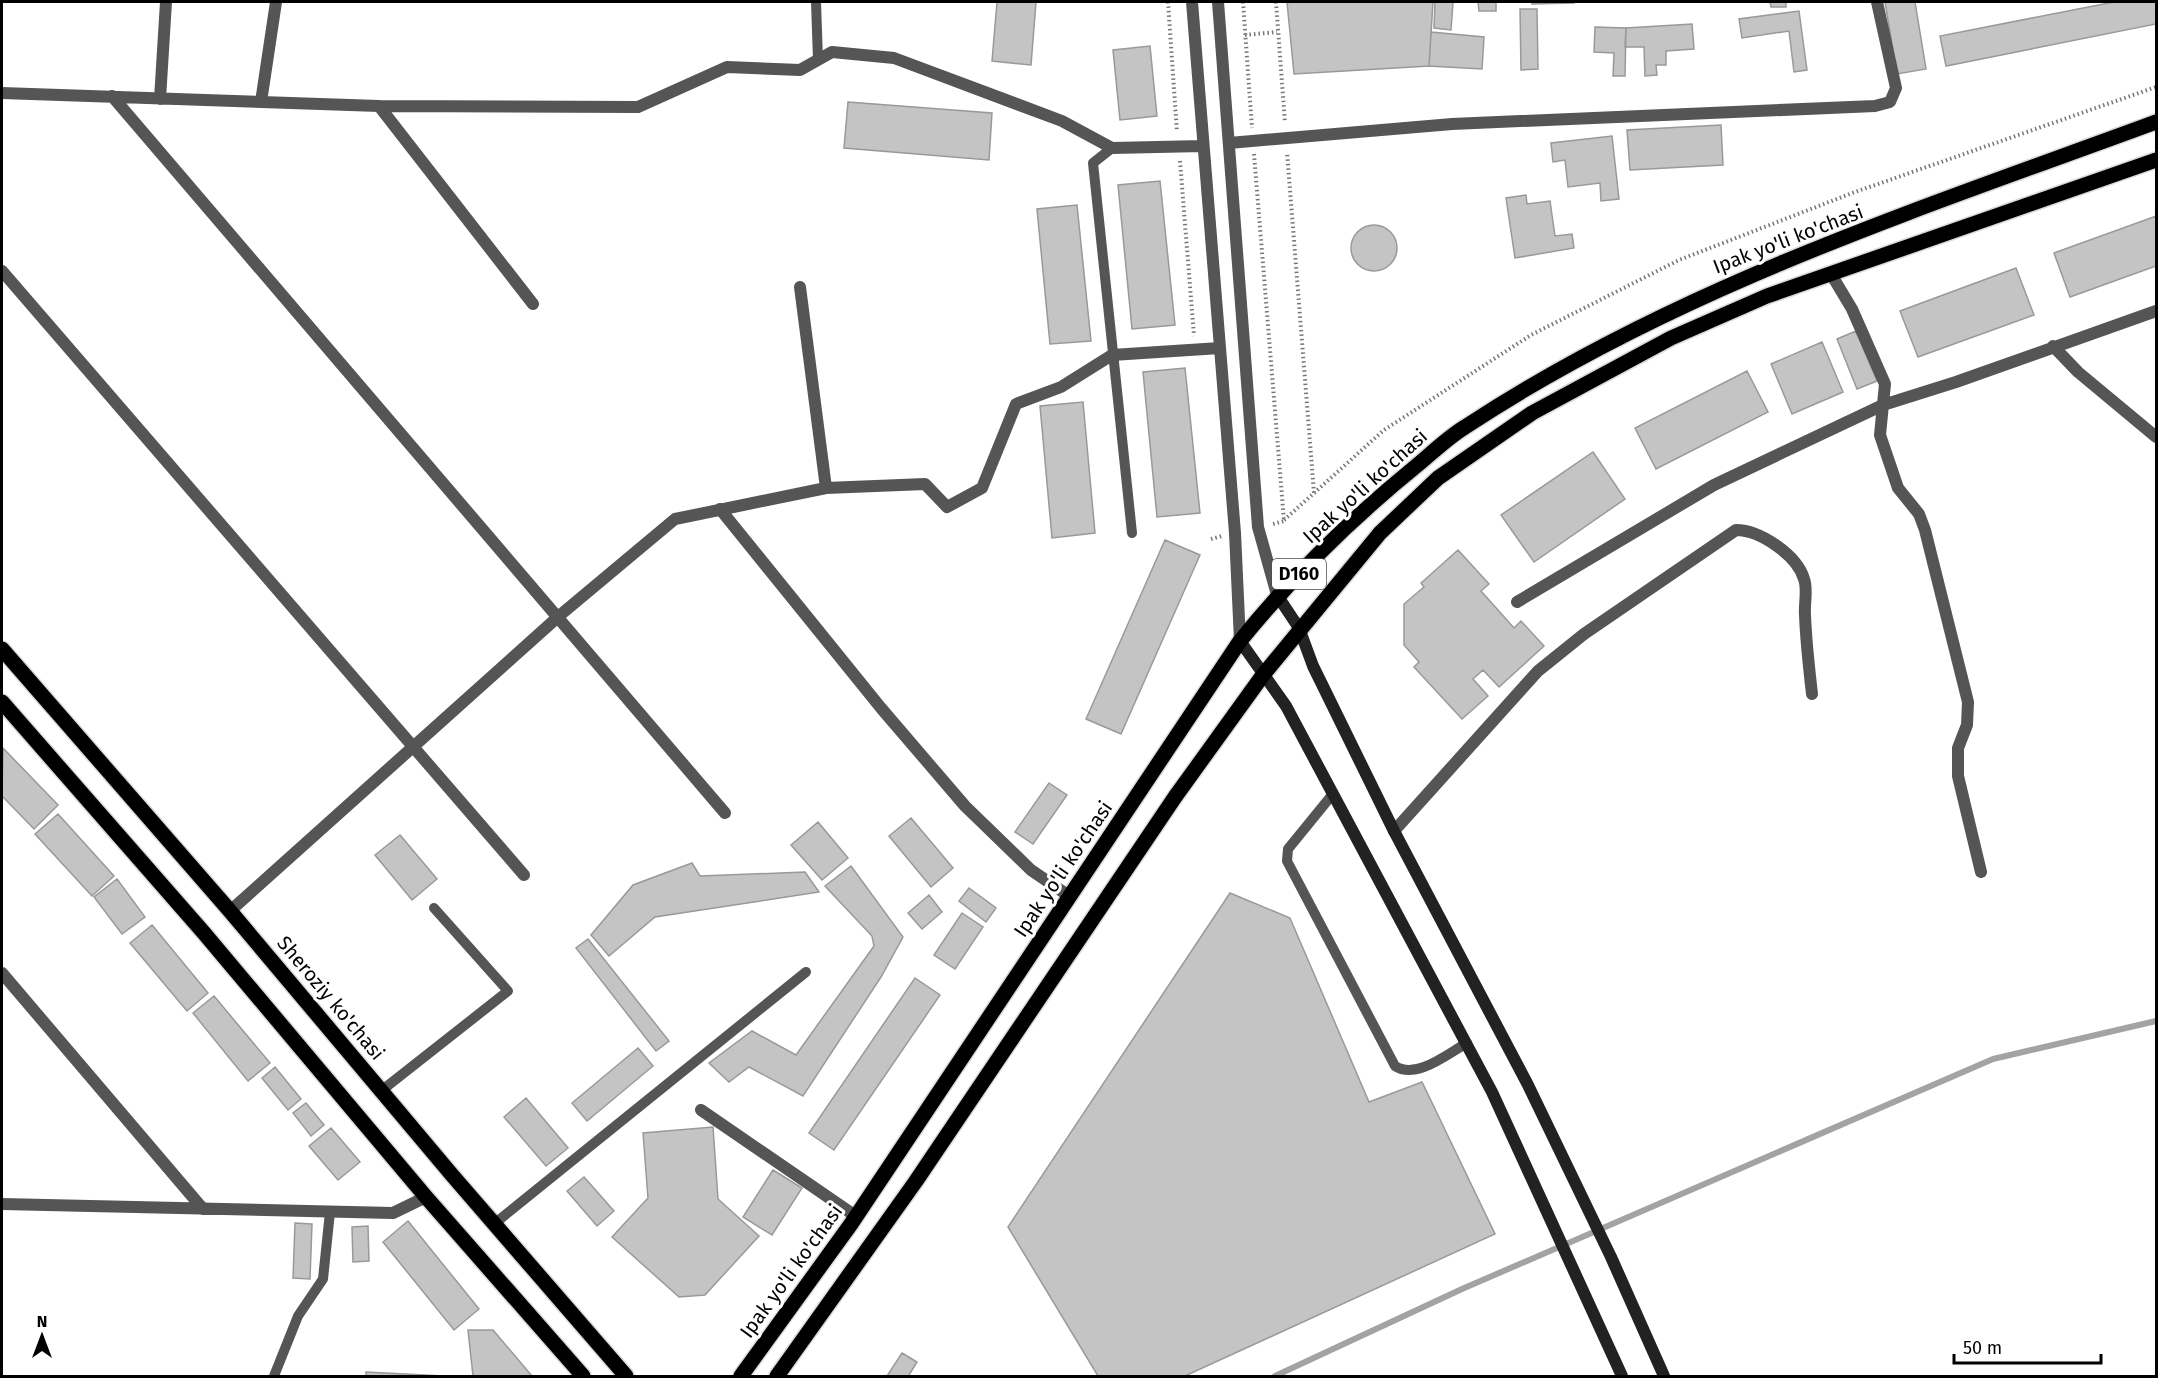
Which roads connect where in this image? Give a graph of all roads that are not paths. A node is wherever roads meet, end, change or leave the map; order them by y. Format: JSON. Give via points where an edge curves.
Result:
{"nodes":[{"id":1,"x":166,"y":2,"type":"edge"},
{"id":2,"x":276,"y":2,"type":"edge"},
{"id":3,"x":816,"y":2,"type":"edge"},
{"id":4,"x":1192,"y":2,"type":"edge"},
{"id":5,"x":1218,"y":2,"type":"edge"},
{"id":6,"x":1877,"y":2,"type":"edge"},
{"id":7,"x":819,"y":60,"type":"junction"},
{"id":8,"x":2,"y":93,"type":"edge"},
{"id":9,"x":112,"y":96,"type":"junction"},
{"id":10,"x":160,"y":99,"type":"junction"},
{"id":11,"x":261,"y":102,"type":"junction"},
{"id":12,"x":379,"y":106,"type":"junction"},
{"id":13,"x":2157,"y":122,"type":"edge"},
{"id":14,"x":1229,"y":143,"type":"junction"},
{"id":15,"x":1203,"y":146,"type":"junction"},
{"id":16,"x":1112,"y":148,"type":"junction"},
{"id":17,"x":2157,"y":160,"type":"edge"},
{"id":18,"x":2,"y":270,"type":"edge"},
{"id":19,"x":1831,"y":274,"type":"junction"},
{"id":20,"x":800,"y":287,"type":"dead end"},
{"id":21,"x":533,"y":304,"type":"dead end"},
{"id":22,"x":2157,"y":311,"type":"edge"},
{"id":23,"x":2053,"y":346,"type":"junction"},
{"id":24,"x":1220,"y":348,"type":"junction"},
{"id":25,"x":1112,"y":355,"type":"junction"},
{"id":26,"x":1883,"y":405,"type":"junction"},
{"id":27,"x":2157,"y":437,"type":"edge"},
{"id":28,"x":826,"y":488,"type":"junction"},
{"id":29,"x":720,"y":509,"type":"junction"},
{"id":30,"x":1132,"y":533,"type":"dead end"},
{"id":31,"x":1277,"y":595,"type":"junction"},
{"id":32,"x":1517,"y":602,"type":"dead end"},
{"id":33,"x":559,"y":616,"type":"junction"},
{"id":34,"x":1299,"y":628,"type":"junction"},
{"id":35,"x":1240,"y":640,"type":"junction"},
{"id":36,"x":2,"y":649,"type":"edge"},
{"id":37,"x":1263,"y":675,"type":"junction"},
{"id":38,"x":1812,"y":694,"type":"dead end"},
{"id":39,"x":2,"y":702,"type":"edge"},
{"id":40,"x":413,"y":749,"type":"junction"},
{"id":41,"x":1332,"y":795,"type":"junction"},
{"id":42,"x":725,"y":813,"type":"dead end"},
{"id":43,"x":1394,"y":831,"type":"junction"},
{"id":44,"x":1981,"y":872,"type":"dead end"},
{"id":45,"x":524,"y":875,"type":"dead end"},
{"id":46,"x":1069,"y":896,"type":"junction"},
{"id":47,"x":434,"y":908,"type":"dead end"},
{"id":48,"x":230,"y":911,"type":"junction"},
{"id":49,"x":806,"y":972,"type":"dead end"},
{"id":50,"x":2,"y":973,"type":"edge"},
{"id":51,"x":1467,"y":1043,"type":"junction"},
{"id":52,"x":381,"y":1091,"type":"junction"},
{"id":53,"x":701,"y":1110,"type":"dead end"},
{"id":54,"x":426,"y":1197,"type":"junction"},
{"id":55,"x":2,"y":1203,"type":"edge"},
{"id":56,"x":203,"y":1209,"type":"junction"},
{"id":57,"x":330,"y":1212,"type":"junction"},
{"id":58,"x":856,"y":1217,"type":"junction"},
{"id":59,"x":494,"y":1224,"type":"junction"},
{"id":60,"x":274,"y":1377,"type":"edge"},
{"id":61,"x":583,"y":1377,"type":"edge"},
{"id":62,"x":626,"y":1377,"type":"edge"},
{"id":63,"x":741,"y":1377,"type":"edge"},
{"id":64,"x":777,"y":1377,"type":"edge"},
{"id":65,"x":1622,"y":1377,"type":"edge"},
{"id":66,"x":1664,"y":1377,"type":"edge"}],
"edges":[{"from":1,"to":10,"type":"street"},
{"from":2,"to":11,"type":"street"},
{"from":3,"to":7,"type":"lane"},
{"from":4,"to":15,"type":"street"},
{"from":5,"to":14,"type":"street"},
{"from":6,"to":14,"type":"street","via":[[1896,88],[1890,102],[1875,106],[1452,124]]},
{"from":7,"to":12,"type":"street","via":[[800,70],[727,68],[638,108]]},
{"from":7,"to":16,"type":"street","via":[[832,52],[894,58],[1062,121]]},
{"from":8,"to":9,"type":"street"},
{"from":9,"to":10,"type":"street"},
{"from":9,"to":33,"type":"street"},
{"from":10,"to":11,"type":"street"},
{"from":11,"to":12,"type":"street"},
{"from":12,"to":21,"type":"street"},
{"from":13,"to":31,"type":"main road","name":"Ipak yo'li ko'chasi","number":"D160","via":[[1704,294],[1595,349],[1463,428],[1381,495]]},
{"from":14,"to":31,"type":"street","via":[[1258,527]]},
{"from":15,"to":16,"type":"street"},
{"from":15,"to":24,"type":"street"},
{"from":16,"to":25,"type":"lane","via":[[1093,163]]},
{"from":17,"to":19,"type":"main road","number":"D160"},
{"from":18,"to":40,"type":"street"},
{"from":19,"to":26,"type":"street","via":[[1852,309],[1885,384]]},
{"from":19,"to":34,"type":"main road","number":"D160","via":[[1767,296],[1671,338],[1532,413],[1438,478],[1380,534]]},
{"from":20,"to":28,"type":"street"},
{"from":22,"to":23,"type":"street"},
{"from":23,"to":26,"type":"street"},
{"from":23,"to":27,"type":"street","via":[[2078,372]]},
{"from":24,"to":25,"type":"street"},
{"from":24,"to":35,"type":"street"},
{"from":25,"to":28,"type":"street","via":[[1061,387],[1016,404],[982,488],[947,507],[925,484]]},
{"from":25,"to":30,"type":"lane"},
{"from":26,"to":32,"type":"street","via":[[1714,485]]},
{"from":26,"to":44,"type":"street","via":[[1880,435],[1898,488],[1919,514],[1925,530],[1968,702],[1967,724],[1958,748],[1958,776]]},
{"from":28,"to":29,"type":"street"},
{"from":29,"to":33,"type":"street","via":[[675,519]]},
{"from":29,"to":46,"type":"street","via":[[965,806],[1031,870]]},
{"from":31,"to":34,"type":"main road"},
{"from":31,"to":35,"type":"main road","name":"Ipak yo'li ko'chasi","number":"D160"},
{"from":33,"to":40,"type":"street"},
{"from":33,"to":42,"type":"street"},
{"from":34,"to":37,"type":"main road","number":"D160"},
{"from":34,"to":43,"type":"main road","via":[[1313,666]]},
{"from":35,"to":37,"type":"main road"},
{"from":35,"to":46,"type":"main road","name":"Ipak yo'li ko'chasi","number":"D160"},
{"from":36,"to":48,"type":"main road","name":"Sheroziy ko'chasi"},
{"from":37,"to":41,"type":"main road","via":[[1286,706]]},
{"from":37,"to":64,"type":"main road","number":"D160"},
{"from":38,"to":43,"type":"street","via":[[1805,580],[1798,564],[1762,537],[1736,530],[1584,634],[1538,671]]},
{"from":39,"to":54,"type":"main road","via":[[204,933]]},
{"from":40,"to":45,"type":"street"},
{"from":40,"to":48,"type":"street"},
{"from":41,"to":51,"type":"main road"},
{"from":41,"to":51,"type":"lane","via":[[1288,849],[1287,861],[1395,1066],[1414,1071]]},
{"from":43,"to":66,"type":"main road","via":[[1475,980],[1611,1257]]},
{"from":46,"to":58,"type":"main road","name":"Ipak yo'li ko'chasi","number":"D160"},
{"from":47,"to":52,"type":"lane","via":[[508,991]]},
{"from":48,"to":52,"type":"main road","name":"Sheroziy ko'chasi"},
{"from":49,"to":59,"type":"lane"},
{"from":50,"to":56,"type":"street"},
{"from":51,"to":65,"type":"main road"},
{"from":52,"to":59,"type":"main road","name":"Sheroziy ko'chasi"},
{"from":53,"to":58,"type":"street"},
{"from":54,"to":57,"type":"street","via":[[393,1213]]},
{"from":54,"to":61,"type":"main road"},
{"from":55,"to":56,"type":"street"},
{"from":56,"to":57,"type":"street"},
{"from":57,"to":60,"type":"lane","via":[[323,1279],[298,1317]]},
{"from":58,"to":63,"type":"main road","name":"Ipak yo'li ko'chasi","number":"D160"},
{"from":59,"to":62,"type":"main road","name":"Sheroziy ko'chasi"}]}
